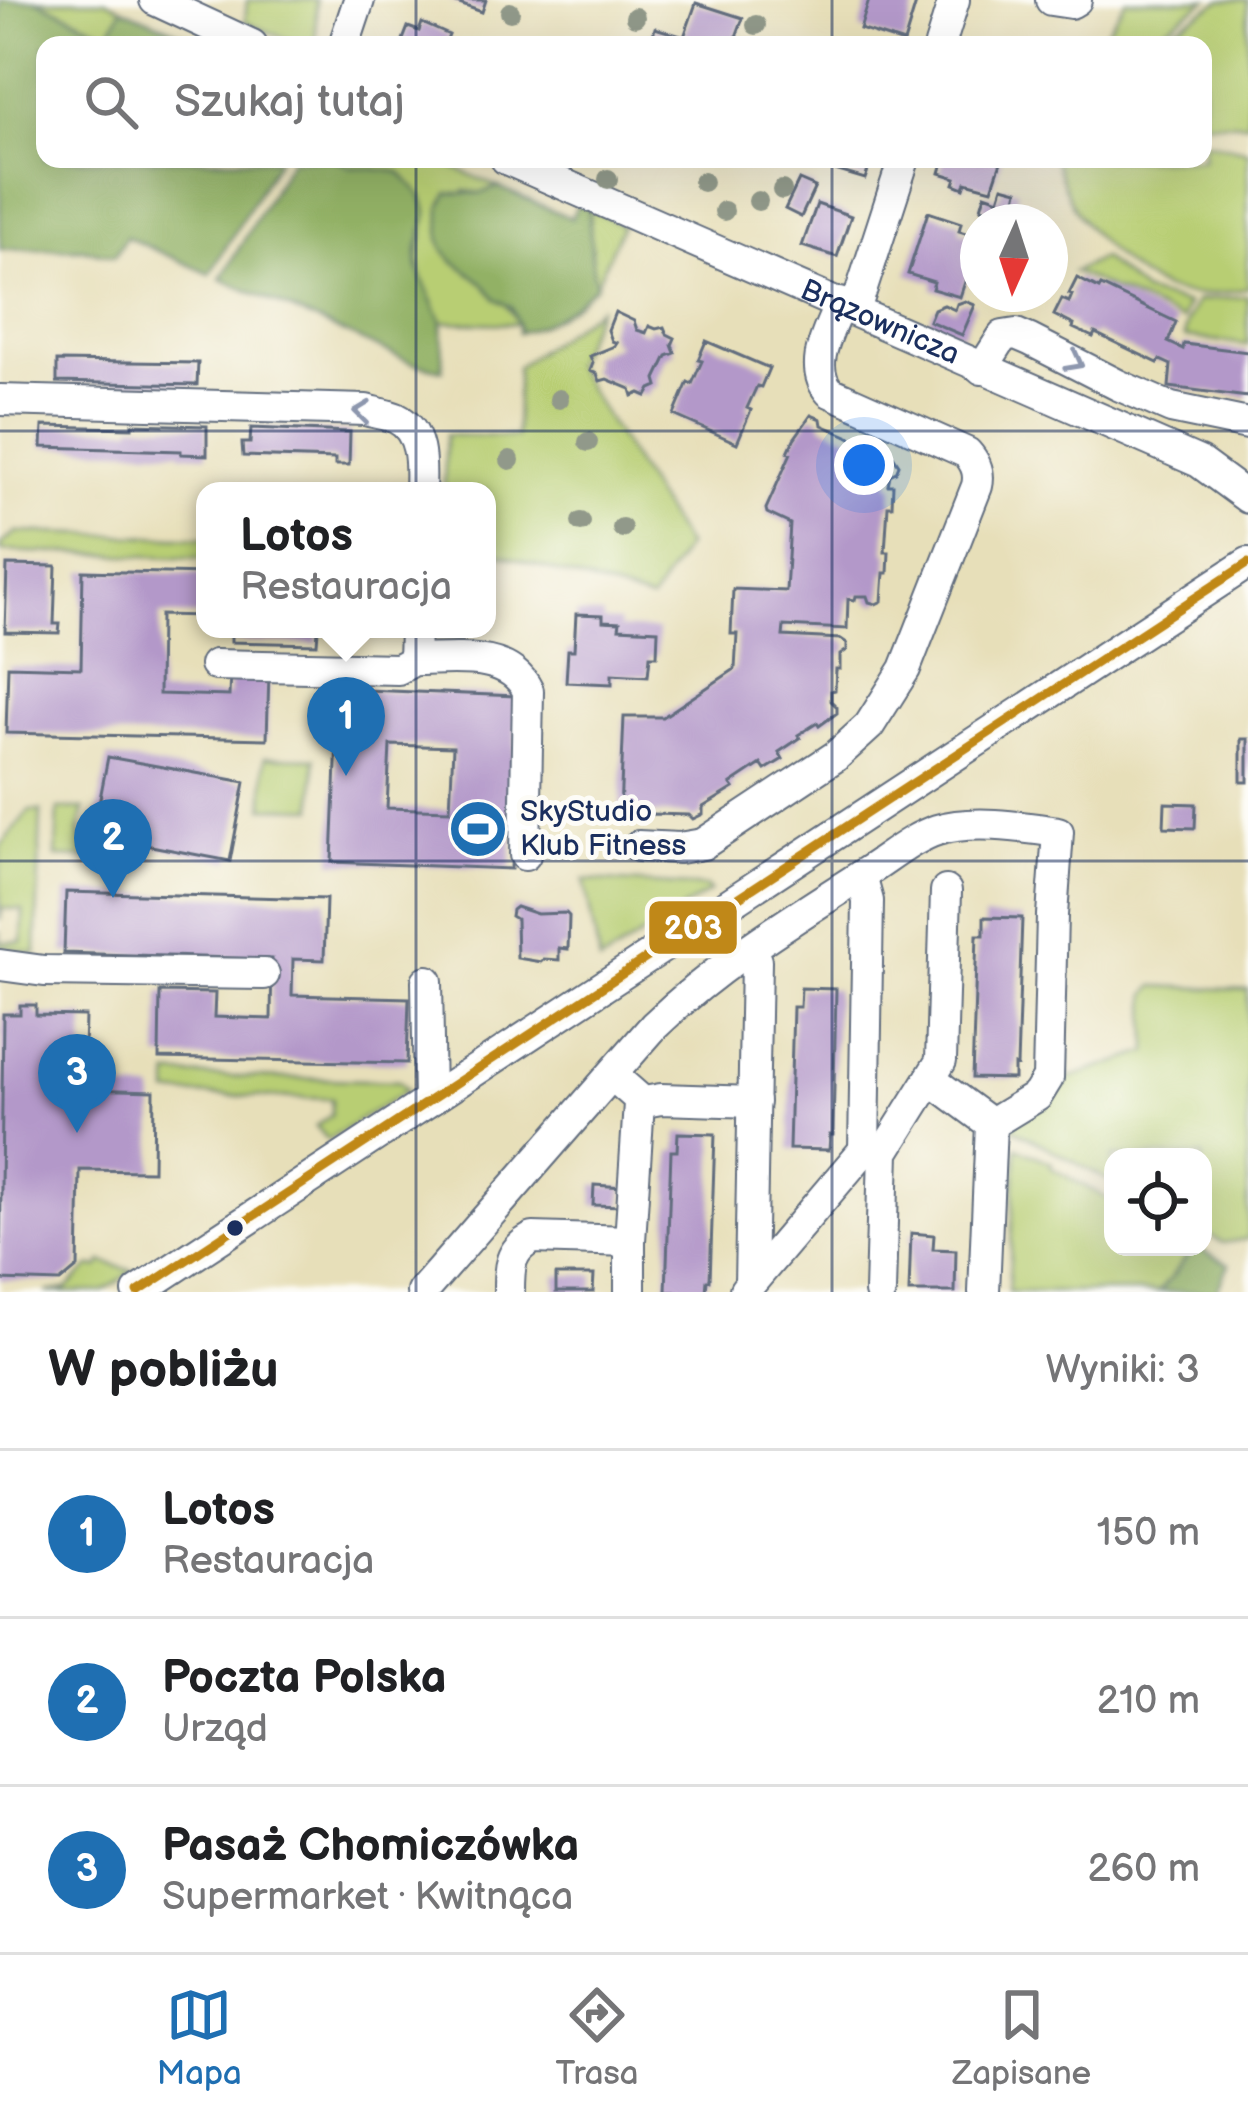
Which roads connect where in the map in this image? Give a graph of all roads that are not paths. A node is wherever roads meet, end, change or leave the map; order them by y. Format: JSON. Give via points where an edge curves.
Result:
{"nodes":[{"id":1,"x":155,"y":0,"type":"edge"},
{"id":2,"x":359,"y":0,"type":"edge"},
{"id":3,"x":954,"y":0,"type":"edge"},
{"id":4,"x":1051,"y":0,"type":"edge"},
{"id":5,"x":1076,"y":0,"type":"edge"},
{"id":6,"x":233,"y":36,"type":"edge"},
{"id":7,"x":347,"y":36,"type":"edge"},
{"id":8,"x":943,"y":36,"type":"edge"},
{"id":9,"x":527,"y":168,"type":"edge"},
{"id":10,"x":901,"y":168,"type":"edge"},
{"id":11,"x":847,"y":307,"type":"junction"},
{"id":12,"x":982,"y":368,"type":"junction"},
{"id":13,"x":10,"y":400,"type":"edge"},
{"id":14,"x":1248,"y":424,"type":"edge"},
{"id":15,"x":420,"y":482,"type":"edge"},
{"id":16,"x":1248,"y":498,"type":"edge"},
{"id":17,"x":1248,"y":563,"type":"edge"},
{"id":18,"x":415,"y":644,"type":"edge"},
{"id":19,"x":215,"y":664,"type":"dead end"},
{"id":20,"x":638,"y":846,"type":"dead end"},
{"id":21,"x":525,"y":855,"type":"dead end"},
{"id":22,"x":782,"y":871,"type":"junction"},
{"id":23,"x":861,"y":876,"type":"junction"},
{"id":24,"x":946,"y":891,"type":"dead end"},
{"id":25,"x":809,"y":908,"type":"junction"},
{"id":26,"x":751,"y":948,"type":"junction"},
{"id":27,"x":0,"y":965,"type":"edge"},
{"id":28,"x":264,"y":974,"type":"dead end"},
{"id":29,"x":427,"y":981,"type":"dead end"},
{"id":30,"x":613,"y":1076,"type":"junction"},
{"id":31,"x":931,"y":1079,"type":"junction"},
{"id":32,"x":429,"y":1100,"type":"junction"},
{"id":33,"x":754,"y":1102,"type":"junction"},
{"id":34,"x":639,"y":1103,"type":"junction"},
{"id":35,"x":991,"y":1124,"type":"junction"},
{"id":36,"x":874,"y":1151,"type":"junction"},
{"id":37,"x":485,"y":1220,"type":"junction"},
{"id":38,"x":630,"y":1241,"type":"junction"},
{"id":39,"x":519,"y":1247,"type":"junction"},
{"id":40,"x":747,"y":1288,"type":"edge"},
{"id":41,"x":138,"y":1292,"type":"edge"},
{"id":42,"x":422,"y":1292,"type":"edge"},
{"id":43,"x":509,"y":1292,"type":"edge"},
{"id":44,"x":630,"y":1292,"type":"edge"},
{"id":45,"x":880,"y":1292,"type":"edge"},
{"id":46,"x":984,"y":1292,"type":"edge"}],
"edges":[{"from":1,"to":6,"type":"street"},
{"from":2,"to":7,"type":"street"},
{"from":3,"to":8,"type":"street"},
{"from":4,"to":5,"type":"street"},
{"from":9,"to":11,"type":"street","name":"Brązownicza"},
{"from":10,"to":11,"type":"street"},
{"from":11,"to":12,"type":"street","name":"Brązownicza"},
{"from":11,"to":20,"type":"street","via":[[819,380],[967,453],[977,486],[905,669],[869,726],[836,757],[703,844]]},
{"from":12,"to":14,"type":"street","one_way":true,"via":[[1003,336],[1016,334],[1171,408]]},
{"from":12,"to":16,"type":"street","name":"Brązownicza","via":[[1199,462]]},
{"from":15,"to":13,"type":"street","one_way":true,"via":[[415,436],[399,418],[366,410]]},
{"from":17,"to":22,"type":"street"},
{"from":18,"to":19,"type":"street","via":[[398,669]]},
{"from":18,"to":21,"type":"street","via":[[489,661],[523,678]]},
{"from":22,"to":25,"type":"street"},
{"from":22,"to":32,"type":"street"},
{"from":23,"to":25,"type":"street"},
{"from":23,"to":35,"type":"street","via":[[940,829],[1058,832],[1048,1078],[1037,1096]]},
{"from":23,"to":36,"type":"street"},
{"from":24,"to":31,"type":"street","via":[[941,1061]]},
{"from":25,"to":26,"type":"street"},
{"from":26,"to":30,"type":"street","via":[[686,995]]},
{"from":26,"to":33,"type":"street"},
{"from":27,"to":28,"type":"street"},
{"from":29,"to":32,"type":"street"},
{"from":30,"to":34,"type":"street"},
{"from":30,"to":37,"type":"street"},
{"from":31,"to":35,"type":"street"},
{"from":31,"to":36,"type":"street"},
{"from":32,"to":41,"type":"street"},
{"from":33,"to":34,"type":"street"},
{"from":33,"to":40,"type":"street"},
{"from":34,"to":38,"type":"street"},
{"from":35,"to":46,"type":"street"},
{"from":36,"to":40,"type":"street"},
{"from":36,"to":45,"type":"street"},
{"from":37,"to":39,"type":"street"},
{"from":37,"to":42,"type":"street"},
{"from":38,"to":39,"type":"street","via":[[533,1238]]},
{"from":38,"to":44,"type":"street"},
{"from":39,"to":43,"type":"street"}]}
